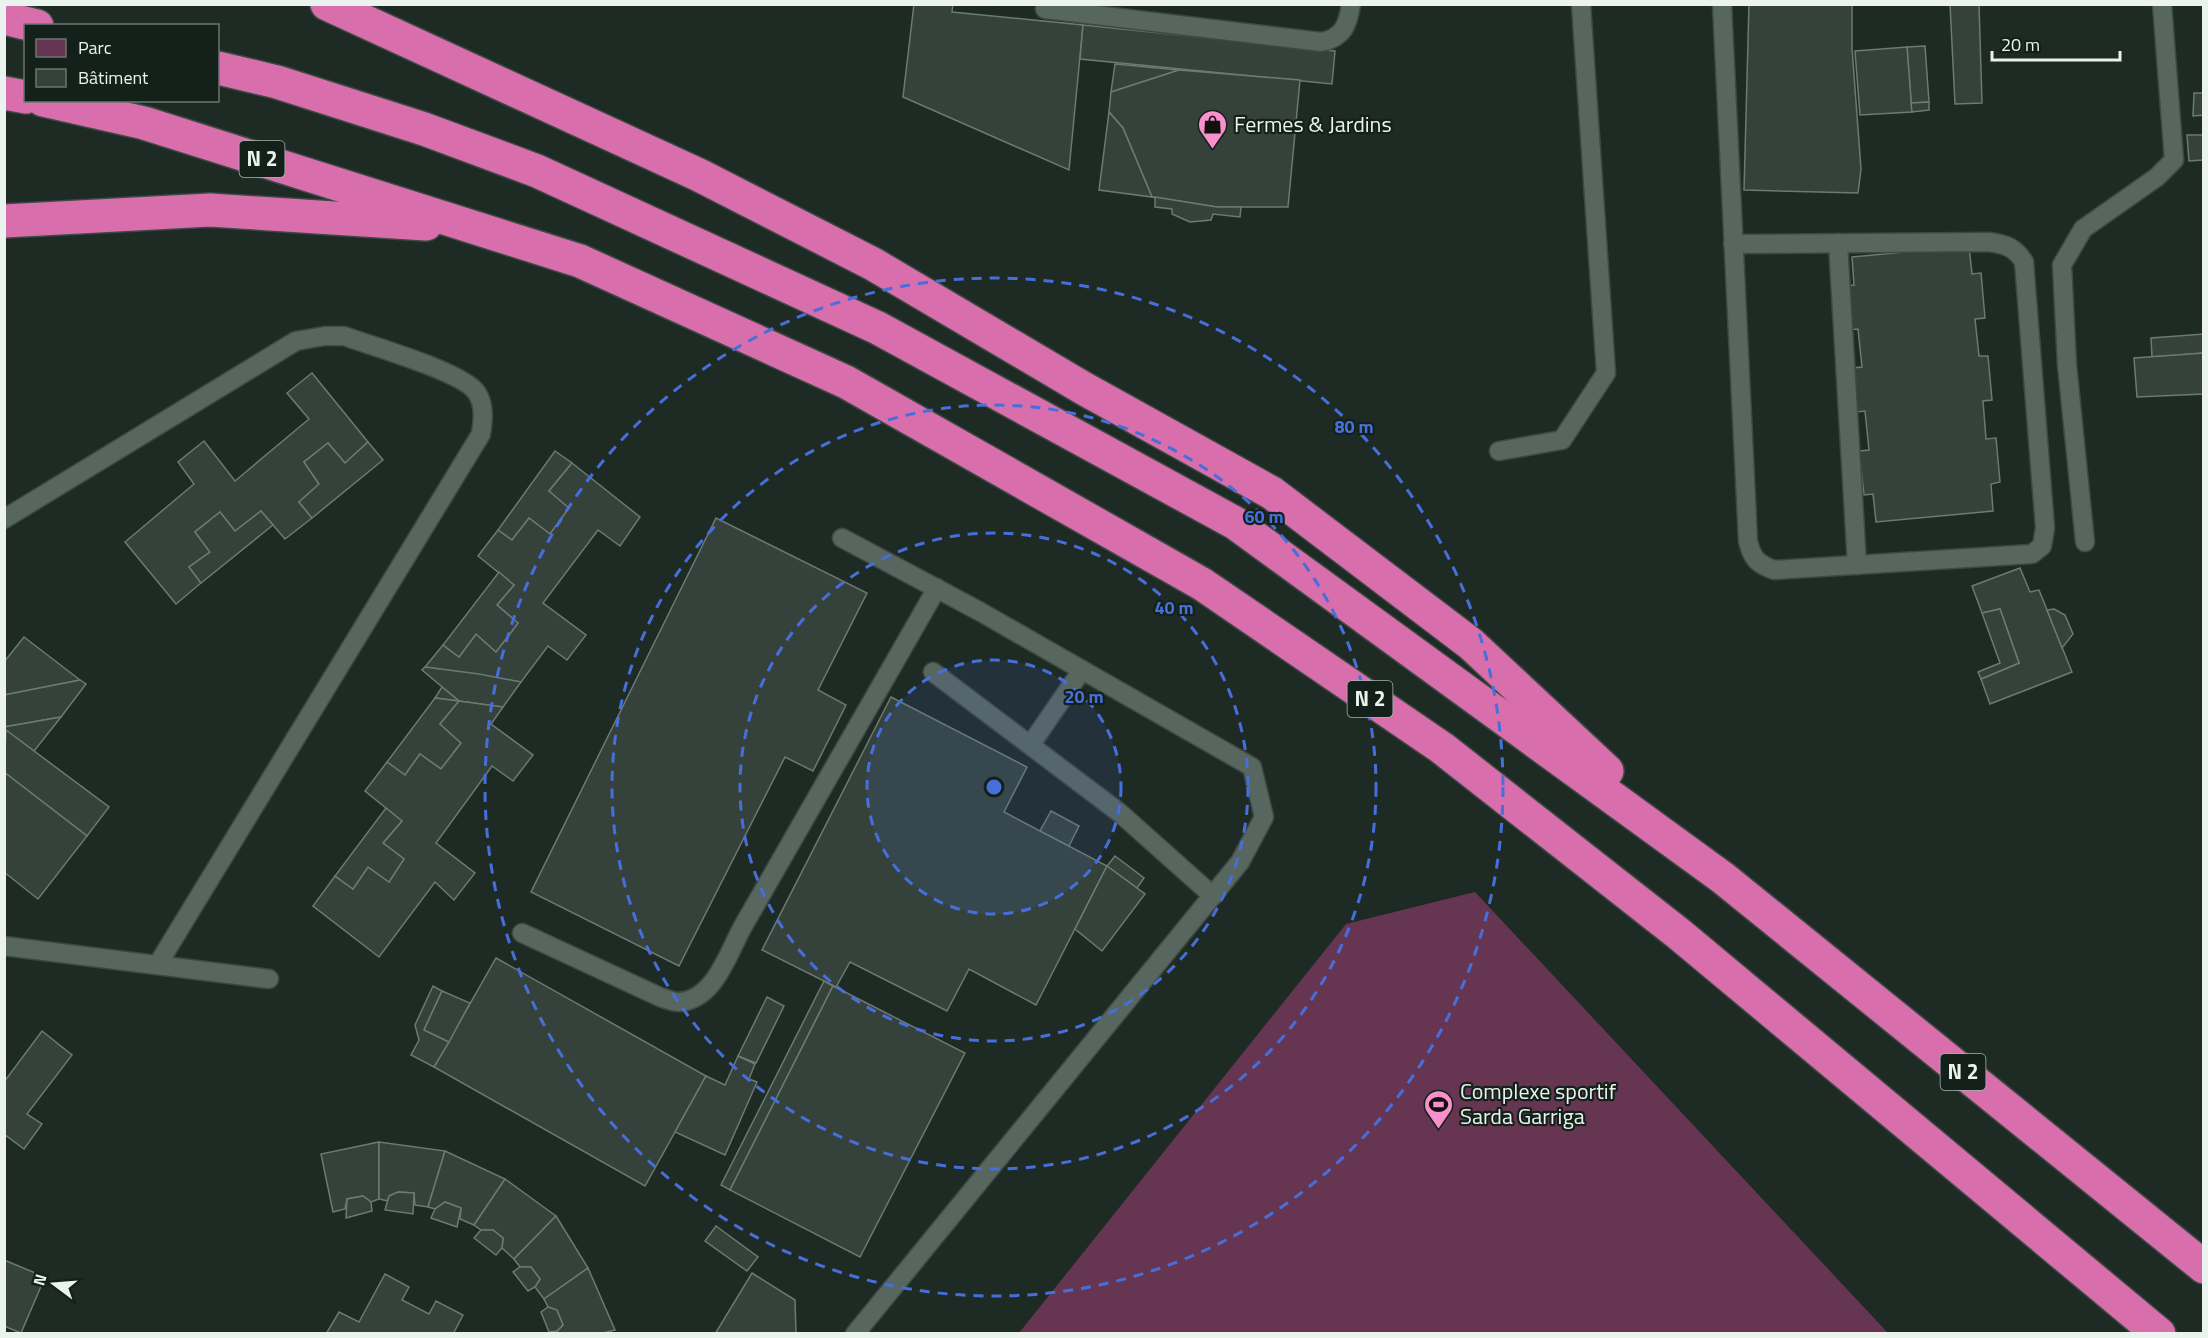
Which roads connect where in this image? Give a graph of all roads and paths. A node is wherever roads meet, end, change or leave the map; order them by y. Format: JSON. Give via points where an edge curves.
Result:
{"nodes":[{"id":1,"x":327,"y":4,"type":"edge"},
{"id":2,"x":1351,"y":4,"type":"edge"},
{"id":3,"x":1581,"y":4,"type":"edge"},
{"id":4,"x":1722,"y":4,"type":"edge"},
{"id":5,"x":2162,"y":4,"type":"edge"},
{"id":6,"x":1045,"y":9,"type":"dead end"},
{"id":7,"x":4,"y":18,"type":"edge"},
{"id":8,"x":29,"y":24,"type":"edge"},
{"id":9,"x":219,"y":68,"type":"edge"},
{"id":10,"x":4,"y":93,"type":"edge"},
{"id":11,"x":24,"y":97,"type":"edge"},
{"id":12,"x":52,"y":102,"type":"edge"},
{"id":13,"x":4,"y":220,"type":"edge"},
{"id":14,"x":479,"y":227,"type":"junction"},
{"id":15,"x":1838,"y":243,"type":"junction"},
{"id":16,"x":1733,"y":244,"type":"junction"},
{"id":17,"x":1499,"y":451,"type":"dead end"},
{"id":18,"x":4,"y":519,"type":"edge"},
{"id":19,"x":842,"y":538,"type":"dead end"},
{"id":20,"x":2085,"y":542,"type":"dead end"},
{"id":21,"x":1857,"y":565,"type":"junction"},
{"id":22,"x":937,"y":588,"type":"junction"},
{"id":23,"x":1082,"y":670,"type":"junction"},
{"id":24,"x":933,"y":672,"type":"dead end"},
{"id":25,"x":1031,"y":744,"type":"junction"},
{"id":26,"x":1723,"y":878,"type":"junction"},
{"id":27,"x":1213,"y":896,"type":"junction"},
{"id":28,"x":522,"y":933,"type":"dead end"},
{"id":29,"x":4,"y":946,"type":"edge"},
{"id":30,"x":158,"y":964,"type":"junction"},
{"id":31,"x":269,"y":979,"type":"dead end"},
{"id":32,"x":2204,"y":1267,"type":"edge"},
{"id":33,"x":855,"y":1334,"type":"edge"},
{"id":34,"x":2159,"y":1334,"type":"edge"}],
"edges":[{"from":1,"to":26,"type":"highway","via":[[699,175],[853,254],[1272,493],[1471,644]]},
{"from":2,"to":6,"type":"lane","via":[[1343,32],[1321,42]]},
{"from":3,"to":17,"type":"lane","via":[[1606,373],[1562,440]]},
{"from":4,"to":16,"type":"lane"},
{"from":5,"to":20,"type":"lane","via":[[2174,160],[2157,177],[2083,229],[2062,265],[2067,364]]},
{"from":7,"to":8,"type":"highway"},
{"from":9,"to":26,"type":"highway","number":"N 2","via":[[277,82],[537,171],[878,328],[1235,523]]},
{"from":10,"to":11,"type":"highway"},
{"from":12,"to":14,"type":"highway","number":"N 2","via":[[144,123]]},
{"from":13,"to":14,"type":"highway","via":[[210,210]]},
{"from":14,"to":34,"type":"highway","number":"N 2","via":[[580,261],[846,382],[1202,584],[1442,748],[1679,934]]},
{"from":15,"to":16,"type":"lane"},
{"from":15,"to":21,"type":"lane"},
{"from":15,"to":21,"type":"lane","via":[[1988,242],[2016,250],[2024,262],[2045,528],[2042,546],[2032,554]]},
{"from":16,"to":21,"type":"lane","via":[[1751,555],[1759,564],[1774,570]]},
{"from":18,"to":30,"type":"lane","via":[[296,341],[344,336],[458,377],[476,392],[483,413],[481,434]]},
{"from":19,"to":22,"type":"lane"},
{"from":22,"to":23,"type":"lane"},
{"from":22,"to":28,"type":"lane","via":[[715,981],[697,996],[679,1002],[660,997]]},
{"from":23,"to":25,"type":"lane"},
{"from":23,"to":27,"type":"lane","via":[[1252,767],[1264,817],[1240,862]]},
{"from":24,"to":25,"type":"lane"},
{"from":25,"to":27,"type":"lane","via":[[1119,813]]},
{"from":26,"to":32,"type":"highway","number":"N 2"},
{"from":27,"to":33,"type":"lane"},
{"from":29,"to":30,"type":"lane"},
{"from":30,"to":31,"type":"lane"}]}
